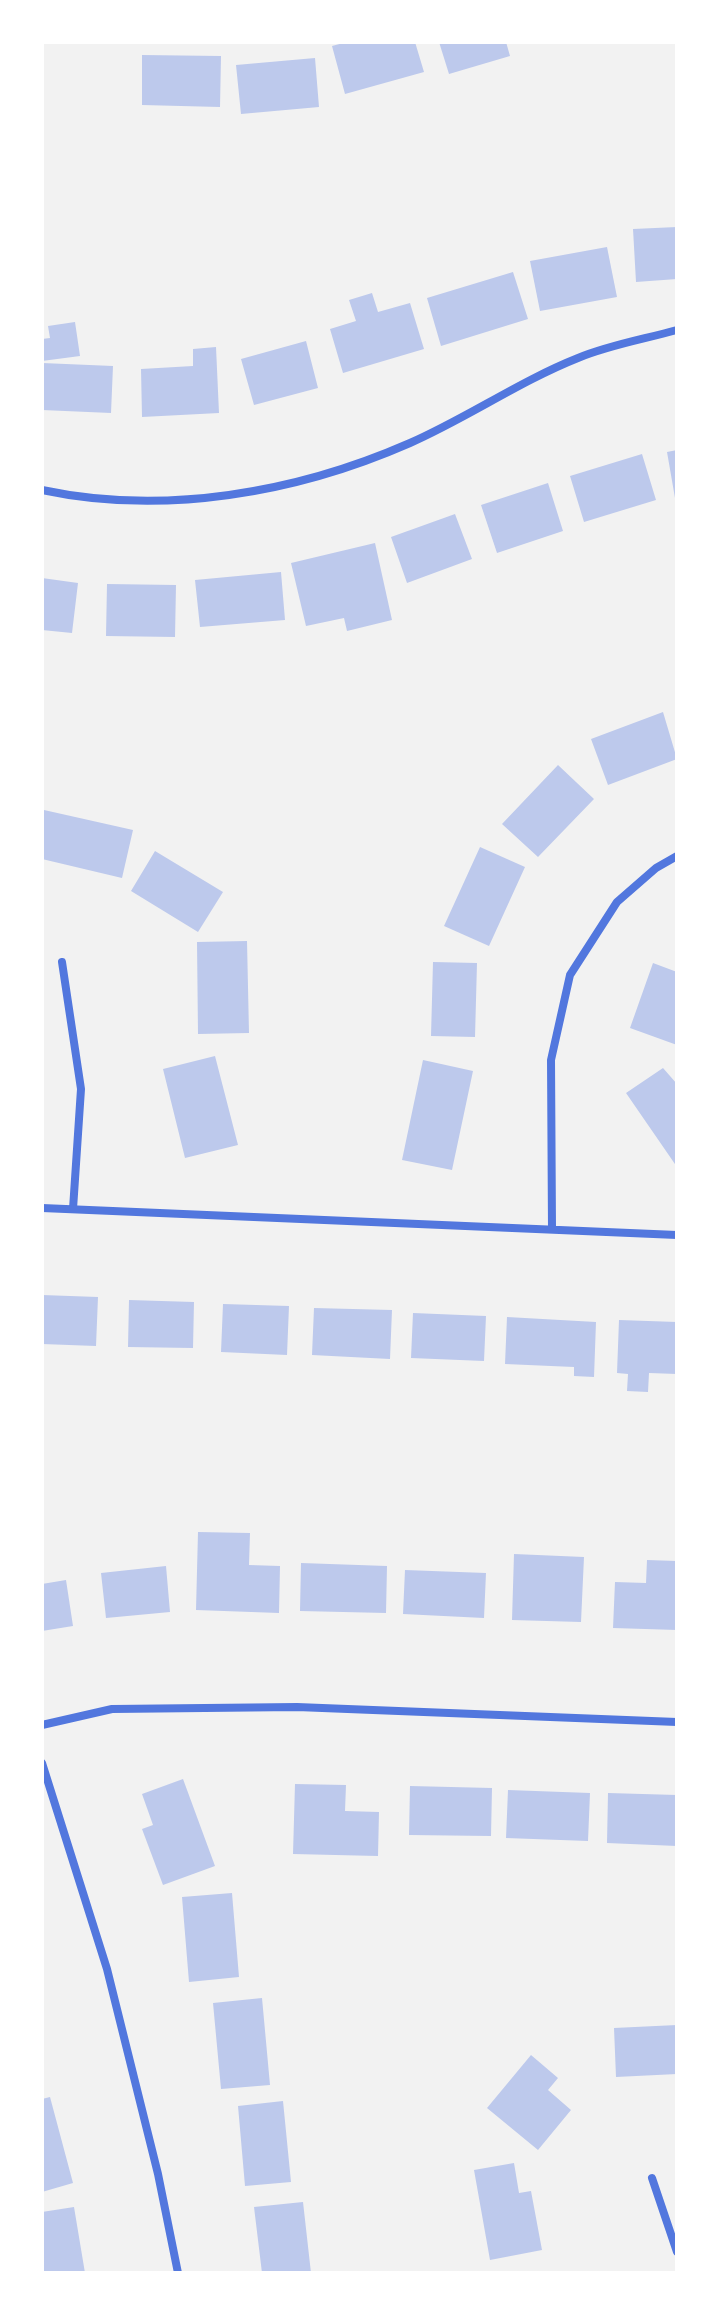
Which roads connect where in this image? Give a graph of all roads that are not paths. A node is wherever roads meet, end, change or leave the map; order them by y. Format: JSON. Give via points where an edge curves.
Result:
{"nodes":[{"id":1,"x":677,"y":330,"type":"edge"},
{"id":2,"x":42,"y":490,"type":"edge"},
{"id":3,"x":677,"y":856,"type":"edge"},
{"id":4,"x":62,"y":962,"type":"dead end"},
{"id":5,"x":42,"y":1208,"type":"edge"},
{"id":6,"x":73,"y":1209,"type":"junction"},
{"id":7,"x":552,"y":1229,"type":"junction"},
{"id":8,"x":677,"y":1235,"type":"edge"},
{"id":9,"x":677,"y":1722,"type":"edge"},
{"id":10,"x":42,"y":1725,"type":"edge"},
{"id":11,"x":42,"y":1763,"type":"edge"},
{"id":12,"x":652,"y":2178,"type":"dead end"},
{"id":13,"x":677,"y":2252,"type":"edge"},
{"id":14,"x":178,"y":2273,"type":"edge"}],
"edges":[{"from":1,"to":2,"type":"street","via":[[578,357],[410,443],[346,468],[257,491],[166,501],[77,498]]},
{"from":3,"to":7,"type":"street","via":[[617,902],[570,975],[551,1060]]},
{"from":4,"to":6,"type":"street","via":[[81,1089]]},
{"from":5,"to":6,"type":"street"},
{"from":6,"to":7,"type":"street"},
{"from":7,"to":8,"type":"street"},
{"from":9,"to":10,"type":"street","via":[[282,1707],[112,1709]]},
{"from":11,"to":14,"type":"street","via":[[107,1969]]},
{"from":12,"to":13,"type":"street"}]}
